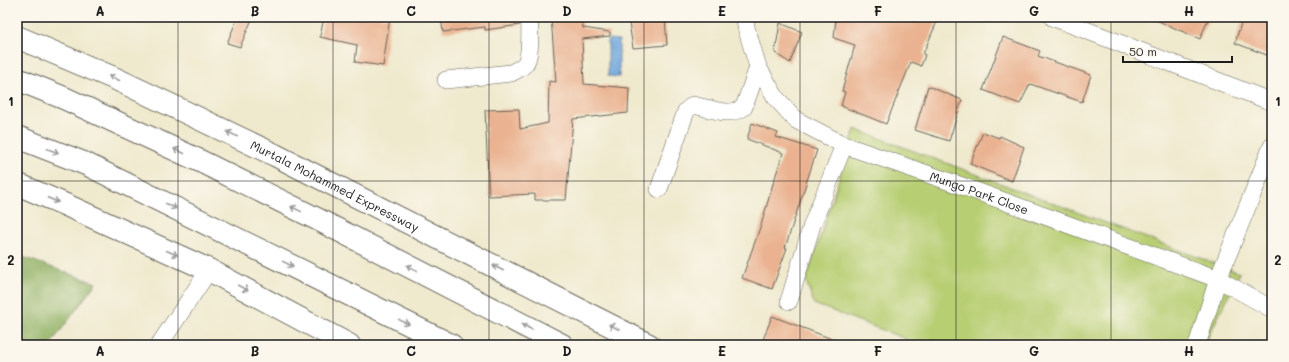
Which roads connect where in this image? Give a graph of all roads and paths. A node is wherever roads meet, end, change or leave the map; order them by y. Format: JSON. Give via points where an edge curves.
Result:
{"nodes":[{"id":1,"x":530,"y":17,"type":"edge"},
{"id":2,"x":745,"y":17,"type":"edge"},
{"id":3,"x":1052,"y":17,"type":"edge"},
{"id":4,"x":17,"y":37,"type":"edge"},
{"id":5,"x":758,"y":67,"type":"junction"},
{"id":6,"x":17,"y":79,"type":"edge"},
{"id":7,"x":446,"y":80,"type":"dead end"},
{"id":8,"x":1272,"y":102,"type":"edge"},
{"id":9,"x":17,"y":137,"type":"edge"},
{"id":10,"x":844,"y":145,"type":"junction"},
{"id":11,"x":1272,"y":146,"type":"edge"},
{"id":12,"x":17,"y":184,"type":"edge"},
{"id":13,"x":659,"y":189,"type":"dead end"},
{"id":14,"x":209,"y":270,"type":"junction"},
{"id":15,"x":1218,"y":279,"type":"junction"},
{"id":16,"x":789,"y":301,"type":"dead end"},
{"id":17,"x":1272,"y":309,"type":"edge"},
{"id":18,"x":159,"y":345,"type":"edge"},
{"id":19,"x":349,"y":345,"type":"edge"},
{"id":20,"x":451,"y":345,"type":"edge"},
{"id":21,"x":562,"y":345,"type":"edge"},
{"id":22,"x":649,"y":345,"type":"edge"},
{"id":23,"x":1197,"y":345,"type":"edge"}],
"edges":[{"from":1,"to":7,"type":"street","via":[[529,54],[521,68],[511,72]]},
{"from":2,"to":5,"type":"street","name":"Mungo Park Close"},
{"from":3,"to":8,"type":"street"},
{"from":22,"to":4,"type":"highway","name":"Murtala Mohammed Expressway","one_way":true,"via":[[229,132],[116,79]]},
{"from":5,"to":10,"type":"street","name":"Mungo Park Close","via":[[776,98],[796,120]]},
{"from":5,"to":13,"type":"street","via":[[744,108],[738,112],[731,113],[693,105],[686,111]]},
{"from":21,"to":6,"type":"highway","one_way":true,"via":[[198,160]]},
{"from":9,"to":20,"type":"highway","one_way":true,"via":[[93,167]]},
{"from":10,"to":15,"type":"street","name":"Mungo Park Close"},
{"from":10,"to":16,"type":"street","via":[[812,224]]},
{"from":11,"to":15,"type":"street"},
{"from":12,"to":14,"type":"highway","one_way":true},
{"from":14,"to":18,"type":"street"},
{"from":14,"to":19,"type":"highway","one_way":true},
{"from":15,"to":17,"type":"street","name":"Mungo Park Close"},
{"from":15,"to":23,"type":"street"}]}
